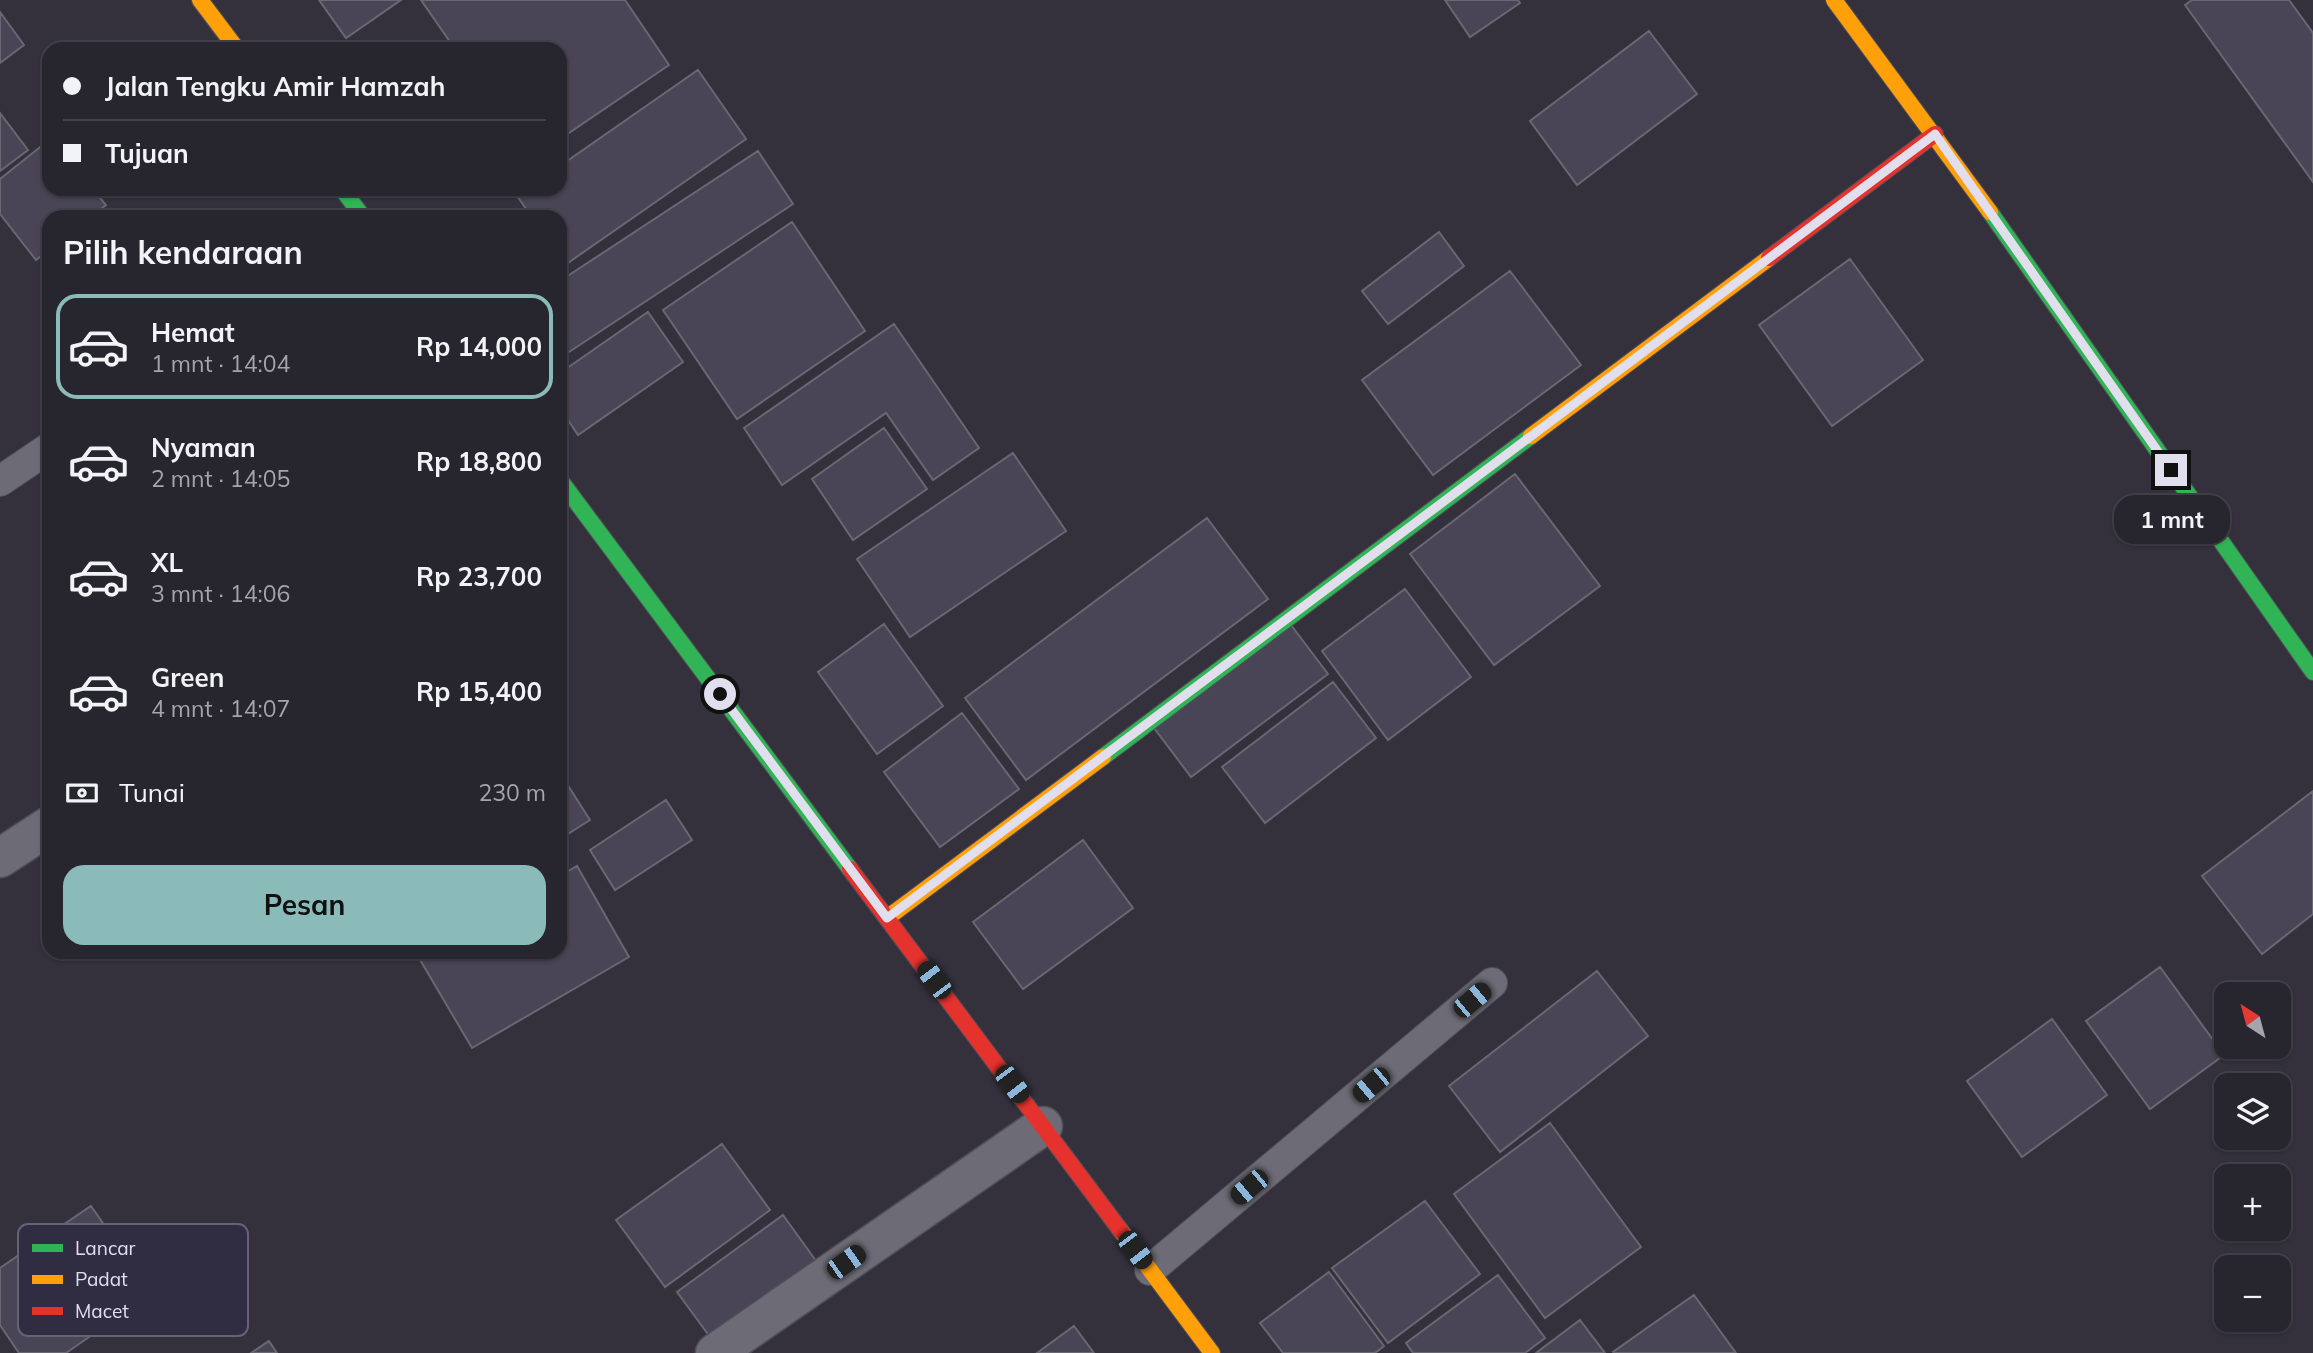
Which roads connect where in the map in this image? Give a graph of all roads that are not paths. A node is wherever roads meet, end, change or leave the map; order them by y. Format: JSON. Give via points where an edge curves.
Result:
{"nodes":[{"id":1,"x":200,"y":0,"type":"edge"},
{"id":2,"x":1834,"y":0,"type":"edge"},
{"id":3,"x":232,"y":42,"type":"edge"},
{"id":4,"x":1935,"y":134,"type":"junction"},
{"id":5,"x":42,"y":453,"type":"edge"},
{"id":6,"x":0,"y":481,"type":"edge"},
{"id":7,"x":567,"y":495,"type":"edge"},
{"id":8,"x":2313,"y":672,"type":"edge"},
{"id":9,"x":42,"y":831,"type":"edge"},
{"id":10,"x":0,"y":858,"type":"edge"},
{"id":11,"x":887,"y":918,"type":"junction"},
{"id":12,"x":1492,"y":983,"type":"dead end"},
{"id":13,"x":1043,"y":1126,"type":"junction"},
{"id":14,"x":1150,"y":1270,"type":"junction"},
{"id":15,"x":715,"y":1353,"type":"edge"},
{"id":16,"x":1212,"y":1353,"type":"edge"}],
"edges":[{"from":1,"to":3,"type":"main road"},
{"from":2,"to":4,"type":"main road"},
{"from":4,"to":8,"type":"main road"},
{"from":4,"to":11,"type":"main road"},
{"from":5,"to":6,"type":"lane"},
{"from":7,"to":11,"type":"main road"},
{"from":9,"to":10,"type":"street"},
{"from":11,"to":13,"type":"main road"},
{"from":12,"to":14,"type":"lane"},
{"from":13,"to":14,"type":"main road"},
{"from":13,"to":15,"type":"street"},
{"from":14,"to":16,"type":"main road"}]}
